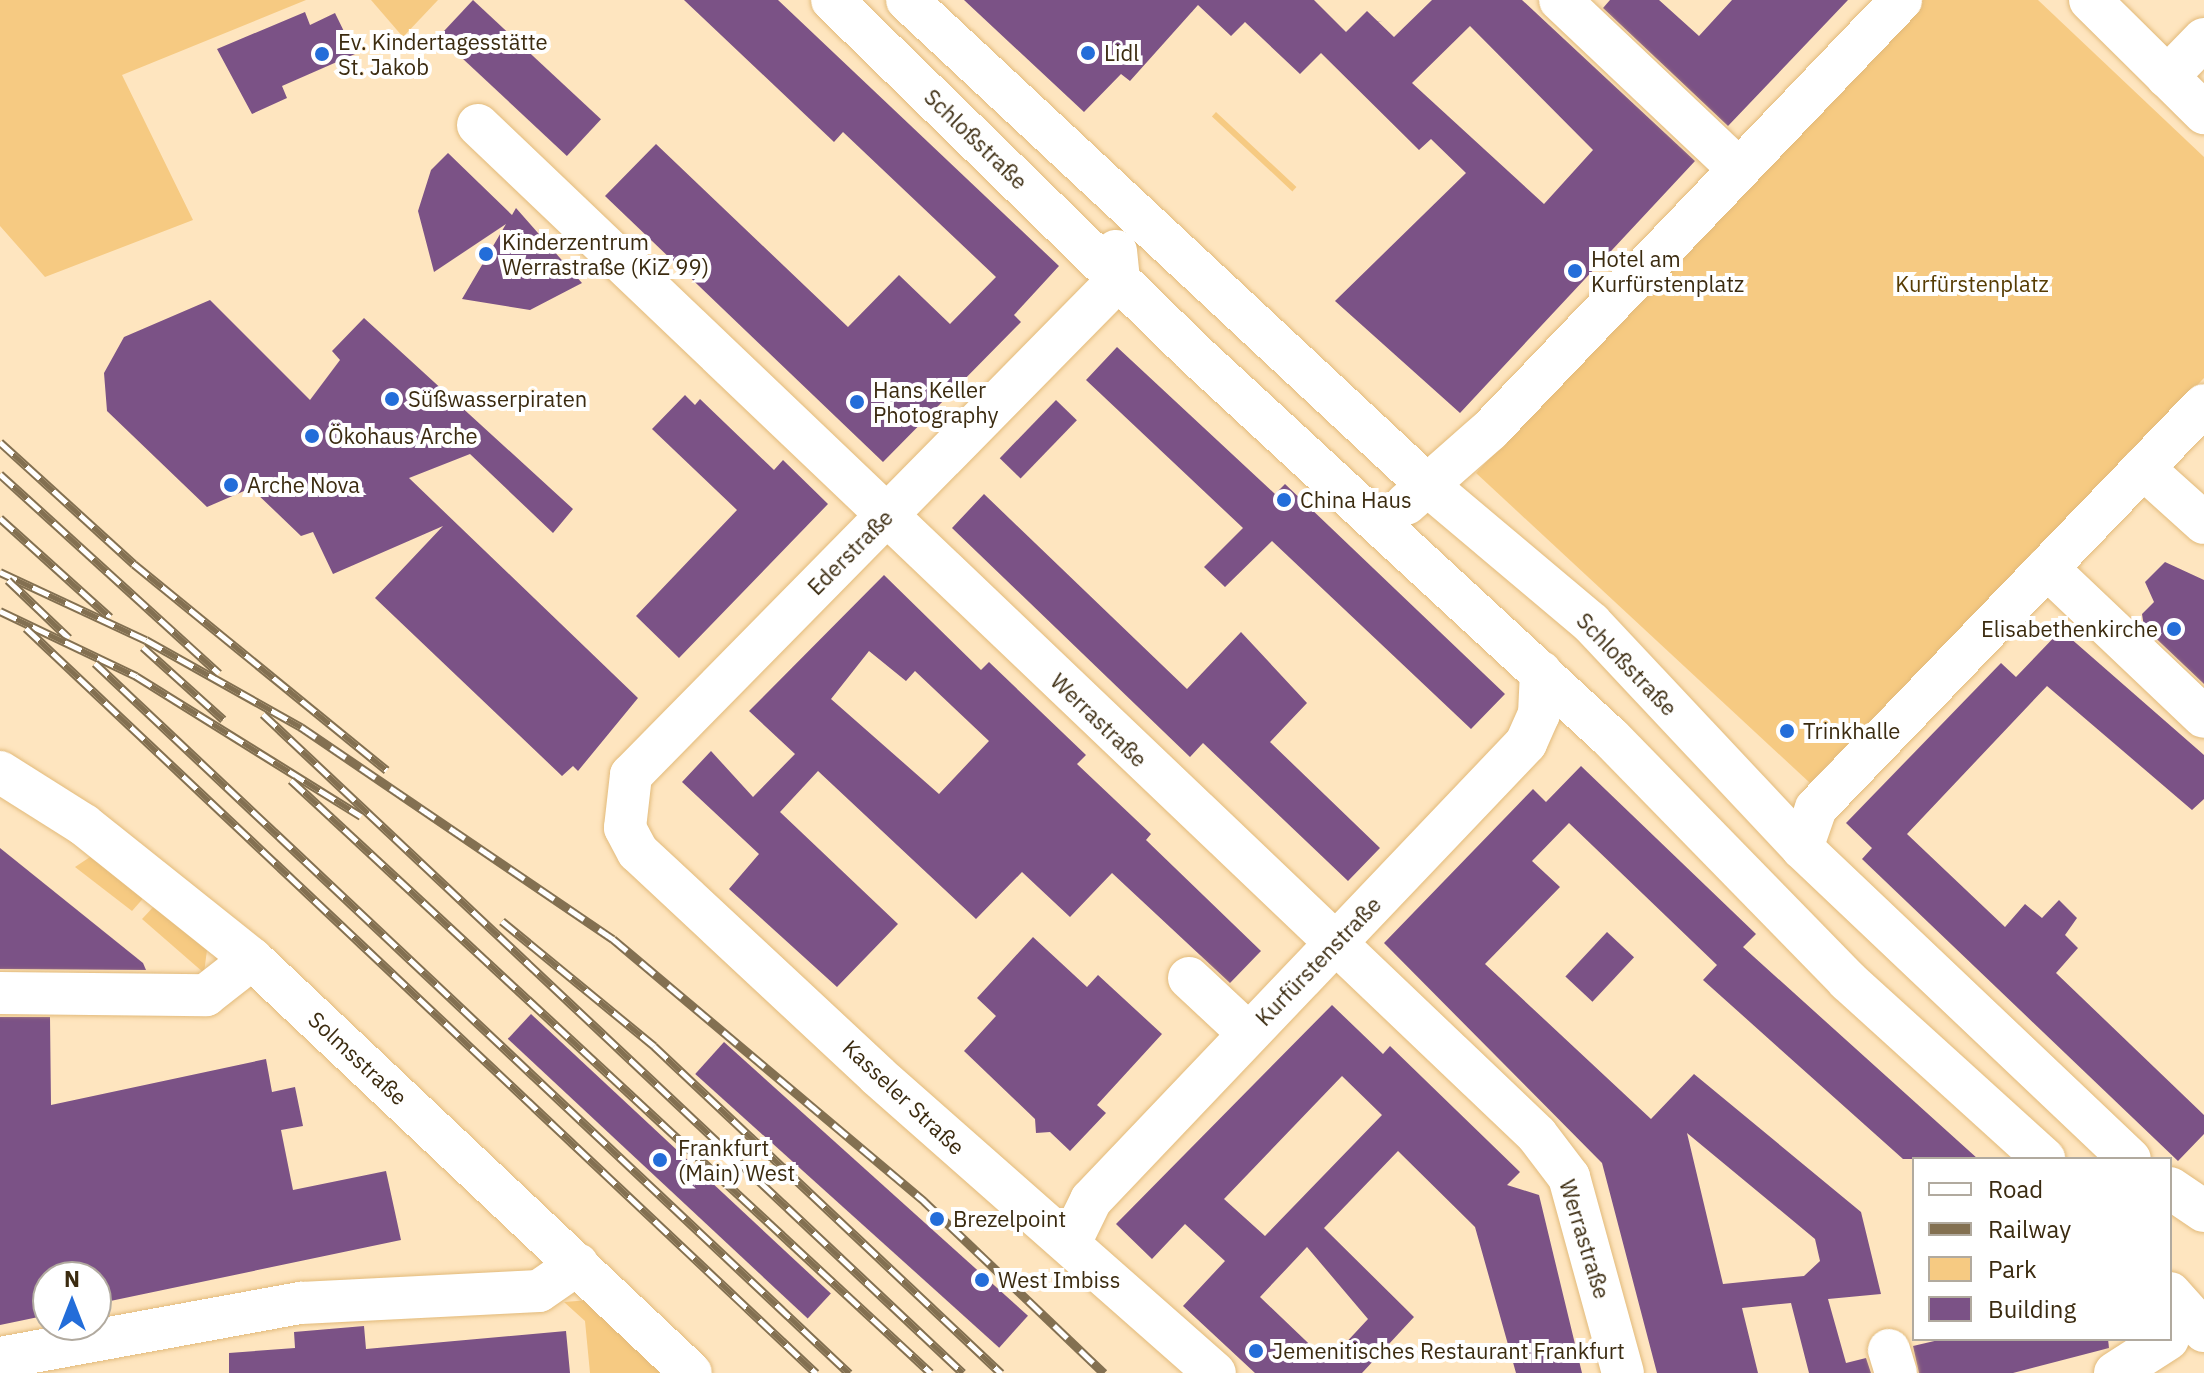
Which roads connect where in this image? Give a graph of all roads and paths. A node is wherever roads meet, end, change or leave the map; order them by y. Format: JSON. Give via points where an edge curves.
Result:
{"nodes":[{"id":1,"x":832,"y":0,"type":"edge"},
{"id":2,"x":907,"y":0,"type":"edge"},
{"id":3,"x":1560,"y":0,"type":"edge"},
{"id":4,"x":1901,"y":0,"type":"edge"},
{"id":5,"x":2090,"y":0,"type":"edge"},
{"id":6,"x":2204,"y":39,"type":"edge"},
{"id":7,"x":2167,"y":77,"type":"junction"},
{"id":8,"x":2204,"y":113,"type":"edge"},
{"id":9,"x":478,"y":125,"type":"dead end"},
{"id":10,"x":1739,"y":169,"type":"junction"},
{"id":11,"x":1109,"y":187,"type":"junction"},
{"id":12,"x":1119,"y":279,"type":"junction"},
{"id":13,"x":2204,"y":405,"type":"edge"},
{"id":14,"x":2143,"y":468,"type":"junction"},
{"id":15,"x":1426,"y":484,"type":"junction"},
{"id":16,"x":886,"y":513,"type":"junction"},
{"id":17,"x":2204,"y":523,"type":"edge"},
{"id":18,"x":1385,"y":526,"type":"junction"},
{"id":19,"x":2047,"y":568,"type":"junction"},
{"id":20,"x":1541,"y":672,"type":"junction"},
{"id":21,"x":2204,"y":717,"type":"edge"},
{"id":22,"x":0,"y":772,"type":"edge"},
{"id":23,"x":623,"y":801,"type":"joint"},
{"id":24,"x":1802,"y":848,"type":"junction"},
{"id":25,"x":1338,"y":942,"type":"junction"},
{"id":26,"x":252,"y":959,"type":"junction"},
{"id":27,"x":1189,"y":978,"type":"dead end"},
{"id":28,"x":0,"y":993,"type":"edge"},
{"id":29,"x":1248,"y":1033,"type":"junction"},
{"id":30,"x":2042,"y":1157,"type":"edge"},
{"id":31,"x":2128,"y":1157,"type":"edge"},
{"id":32,"x":1071,"y":1241,"type":"junction"},
{"id":33,"x":578,"y":1264,"type":"junction"},
{"id":34,"x":2130,"y":1341,"type":"edge"},
{"id":35,"x":2163,"y":1341,"type":"edge"},
{"id":36,"x":0,"y":1358,"type":"edge"},
{"id":37,"x":691,"y":1373,"type":"edge"},
{"id":38,"x":1179,"y":1373,"type":"edge"},
{"id":39,"x":1215,"y":1373,"type":"edge"},
{"id":40,"x":1623,"y":1373,"type":"edge"},
{"id":41,"x":2118,"y":1373,"type":"edge"}],
"edges":[{"from":1,"to":12,"type":"street","name":"Schloßstraße"},
{"from":2,"to":11,"type":"street","name":"Schloßstraße"},
{"from":3,"to":10,"type":"street"},
{"from":4,"to":10,"type":"street"},
{"from":5,"to":7,"type":"street"},
{"from":6,"to":7,"type":"street"},
{"from":7,"to":8,"type":"street"},
{"from":9,"to":16,"type":"street","name":"Werrastraße"},
{"from":10,"to":15,"type":"street","via":[[1490,430]]},
{"from":11,"to":12,"type":"street"},
{"from":11,"to":15,"type":"street","name":"Schloßstraße"},
{"from":12,"to":16,"type":"street","name":"Ederstraße"},
{"from":12,"to":18,"type":"street","name":"Schloßstraße"},
{"from":13,"to":14,"type":"street"},
{"from":14,"to":17,"type":"street"},
{"from":14,"to":19,"type":"street"},
{"from":15,"to":18,"type":"street"},
{"from":15,"to":24,"type":"street","name":"Schloßstraße","via":[[1591,623]]},
{"from":16,"to":23,"type":"street","name":"Ederstraße","via":[[631,775]]},
{"from":16,"to":25,"type":"street","name":"Werrastraße"},
{"from":18,"to":20,"type":"street","name":"Schloßstraße"},
{"from":19,"to":21,"type":"street"},
{"from":19,"to":24,"type":"street","via":[[1816,808]]},
{"from":20,"to":25,"type":"street","name":"Kurfürstenstraße","via":[[1539,714],[1526,743]]},
{"from":20,"to":30,"type":"street","name":"Schloßstraße","via":[[1848,981]]},
{"from":22,"to":26,"type":"street","name":"Solmsstraße","via":[[84,825]]},
{"from":23,"to":32,"type":"street","name":"Kasseler Straße","via":[[638,852],[964,1153]]},
{"from":24,"to":31,"type":"street","name":"Schloßstraße"},
{"from":25,"to":29,"type":"street","name":"Kurfürstenstraße"},
{"from":25,"to":40,"type":"street","name":"Werrastraße","via":[[1537,1135],[1569,1177]]},
{"from":26,"to":28,"type":"street","via":[[206,995]]},
{"from":26,"to":33,"type":"street","name":"Solmsstraße"},
{"from":27,"to":29,"type":"street"},
{"from":29,"to":32,"type":"street","name":"Kurfürstenstraße","via":[[1091,1200]]},
{"from":32,"to":38,"type":"street","via":[[1107,1313]]},
{"from":32,"to":39,"type":"street","name":"Kasseler Straße"},
{"from":33,"to":36,"type":"street","via":[[539,1291],[301,1303]]},
{"from":33,"to":37,"type":"street","name":"Solmsstraße"},
{"from":34,"to":41,"type":"street"},
{"from":35,"to":41,"type":"street"}]}
